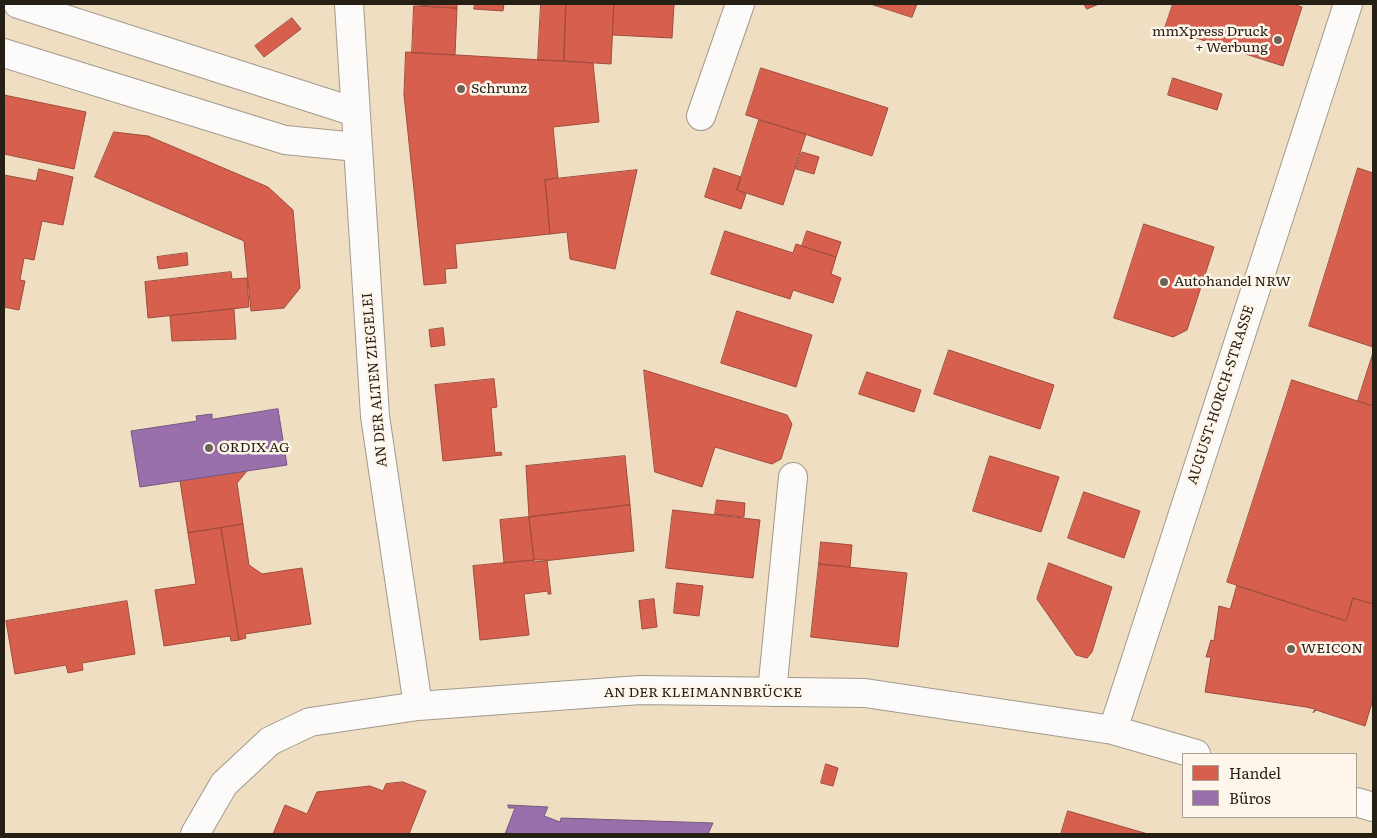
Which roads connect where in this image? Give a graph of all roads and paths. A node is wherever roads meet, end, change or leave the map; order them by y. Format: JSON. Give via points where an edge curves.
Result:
{"nodes":[{"id":1,"x":18,"y":4,"type":"edge"},
{"id":2,"x":350,"y":4,"type":"edge"},
{"id":3,"x":740,"y":4,"type":"edge"},
{"id":4,"x":1348,"y":4,"type":"edge"},
{"id":5,"x":4,"y":53,"type":"edge"},
{"id":6,"x":355,"y":112,"type":"junction"},
{"id":7,"x":701,"y":116,"type":"dead end"},
{"id":8,"x":357,"y":146,"type":"junction"},
{"id":9,"x":793,"y":478,"type":"dead end"},
{"id":10,"x":772,"y":692,"type":"junction"},
{"id":11,"x":418,"y":706,"type":"junction"},
{"id":12,"x":1113,"y":730,"type":"junction"},
{"id":13,"x":1193,"y":753,"type":"edge"},
{"id":14,"x":1357,"y":802,"type":"edge"},
{"id":15,"x":1373,"y":807,"type":"edge"},
{"id":16,"x":196,"y":834,"type":"edge"}],
"edges":[{"from":1,"to":6,"type":"street"},
{"from":2,"to":6,"type":"street","name":"AN DER ALTEN ZIEGELEI"},
{"from":3,"to":7,"type":"street"},
{"from":4,"to":12,"type":"street","name":"AUGUST-HORCH-STRASSE"},
{"from":5,"to":8,"type":"street","via":[[285,140]]},
{"from":6,"to":8,"type":"street","name":"AN DER ALTEN ZIEGELEI"},
{"from":8,"to":11,"type":"street","name":"AN DER ALTEN ZIEGELEI","via":[[375,416]]},
{"from":9,"to":10,"type":"street"},
{"from":10,"to":11,"type":"street","name":"AN DER KLEIMANNBRÜCKE","via":[[640,690]]},
{"from":10,"to":12,"type":"street","name":"AN DER KLEIMANNBRÜCKE","via":[[864,693]]},
{"from":11,"to":16,"type":"street","name":"AN DER KLEIMANNBRÜCKE","via":[[310,722],[270,741],[224,784]]},
{"from":12,"to":13,"type":"street","name":"AN DER KLEIMANNBRÜCKE"},
{"from":14,"to":15,"type":"street"}]}
